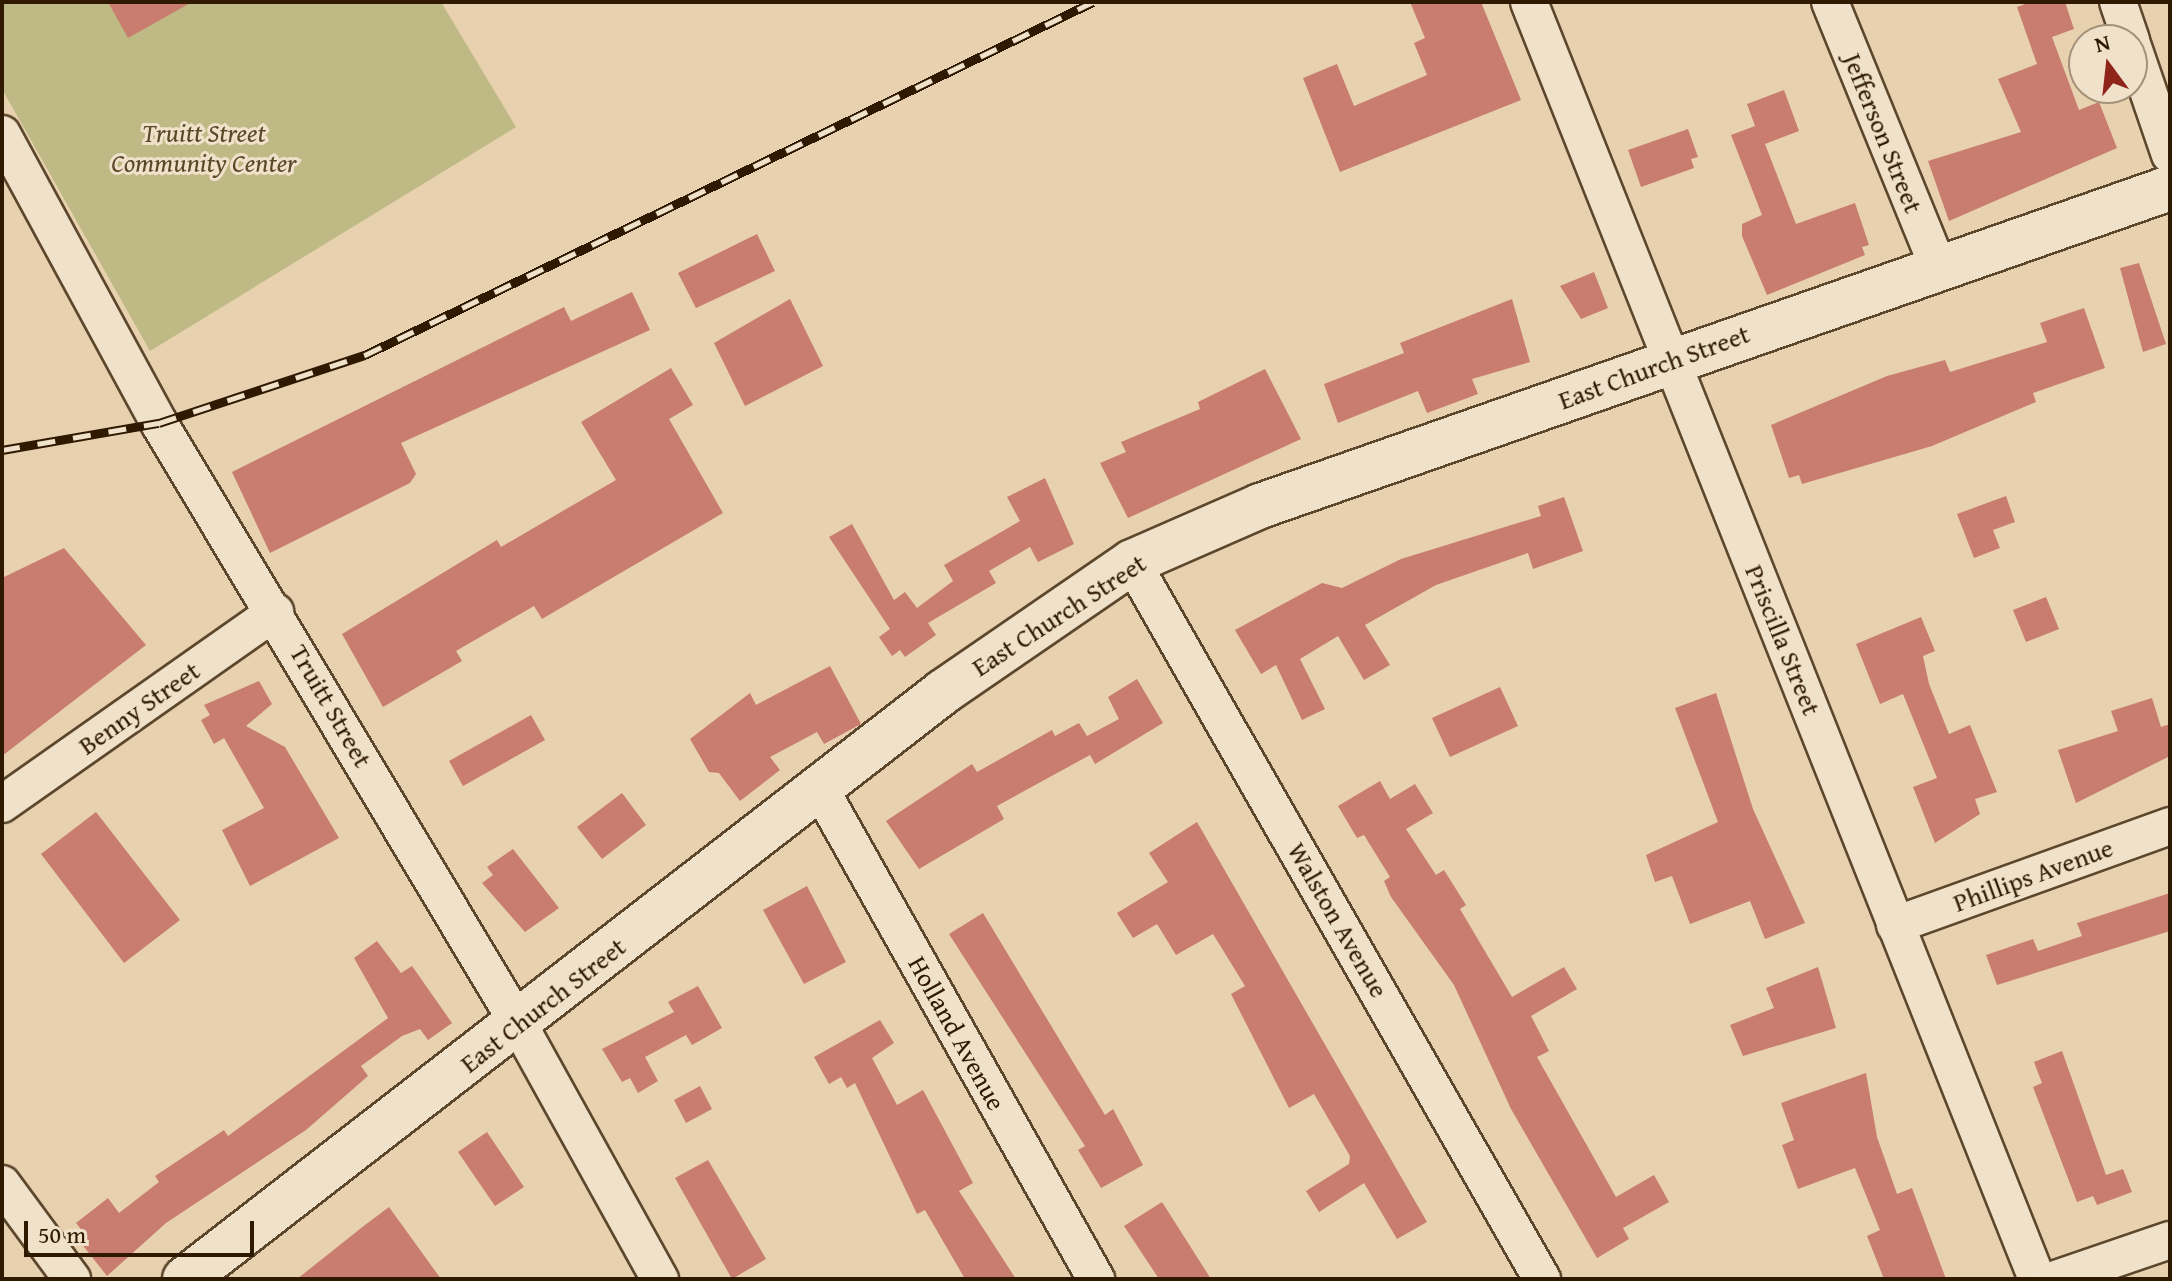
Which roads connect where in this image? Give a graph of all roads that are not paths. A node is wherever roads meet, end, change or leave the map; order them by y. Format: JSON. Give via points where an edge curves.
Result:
{"nodes":[{"id":1,"x":1529,"y":2,"type":"edge"},
{"id":2,"x":1830,"y":2,"type":"edge"},
{"id":3,"x":2118,"y":2,"type":"edge"},
{"id":4,"x":2125,"y":24,"type":"edge"},
{"id":5,"x":2148,"y":91,"type":"edge"},
{"id":6,"x":2,"y":134,"type":"edge"},
{"id":7,"x":2170,"y":155,"type":"edge"},
{"id":8,"x":2170,"y":188,"type":"edge"},
{"id":9,"x":1937,"y":264,"type":"junction"},
{"id":10,"x":1674,"y":362,"type":"junction"},
{"id":11,"x":1132,"y":562,"type":"junction"},
{"id":12,"x":275,"y":612,"type":"junction"},
{"id":13,"x":819,"y":787,"type":"junction"},
{"id":14,"x":2,"y":804,"type":"edge"},
{"id":15,"x":2170,"y":826,"type":"edge"},
{"id":16,"x":1895,"y":925,"type":"junction"},
{"id":17,"x":519,"y":1025,"type":"junction"},
{"id":18,"x":2,"y":1184,"type":"edge"},
{"id":19,"x":2170,"y":1240,"type":"edge"},
{"id":20,"x":72,"y":1279,"type":"edge"},
{"id":21,"x":185,"y":1279,"type":"edge"},
{"id":22,"x":660,"y":1279,"type":"edge"},
{"id":23,"x":1096,"y":1279,"type":"edge"},
{"id":24,"x":1542,"y":1279,"type":"edge"},
{"id":25,"x":2037,"y":1279,"type":"edge"},
{"id":26,"x":2056,"y":1279,"type":"edge"}],
"edges":[{"from":1,"to":10,"type":"street","name":"Priscilla Street"},
{"from":2,"to":9,"type":"street","name":"Jefferson Street"},
{"from":3,"to":4,"type":"street"},
{"from":5,"to":7,"type":"street"},
{"from":6,"to":12,"type":"street","name":"Truitt Street","via":[[159,423]]},
{"from":8,"to":9,"type":"street","name":"East Church Street"},
{"from":9,"to":10,"type":"street","name":"East Church Street"},
{"from":10,"to":11,"type":"street","name":"East Church Street","via":[[1260,506]]},
{"from":10,"to":16,"type":"street","name":"Priscilla Street"},
{"from":11,"to":13,"type":"street","name":"East Church Street","via":[[1024,633]]},
{"from":11,"to":24,"type":"street","name":"Walston Avenue"},
{"from":12,"to":14,"type":"street","name":"Benny Street"},
{"from":12,"to":17,"type":"street","name":"Truitt Street"},
{"from":13,"to":17,"type":"street","name":"East Church Street"},
{"from":13,"to":23,"type":"street","name":"Holland Avenue"},
{"from":15,"to":16,"type":"street","name":"Phillips Avenue"},
{"from":16,"to":25,"type":"street","name":"Priscilla Street"},
{"from":17,"to":21,"type":"street","name":"East Church Street"},
{"from":17,"to":22,"type":"street","name":"Truitt Street"},
{"from":18,"to":20,"type":"street"},
{"from":19,"to":26,"type":"street"}]}
